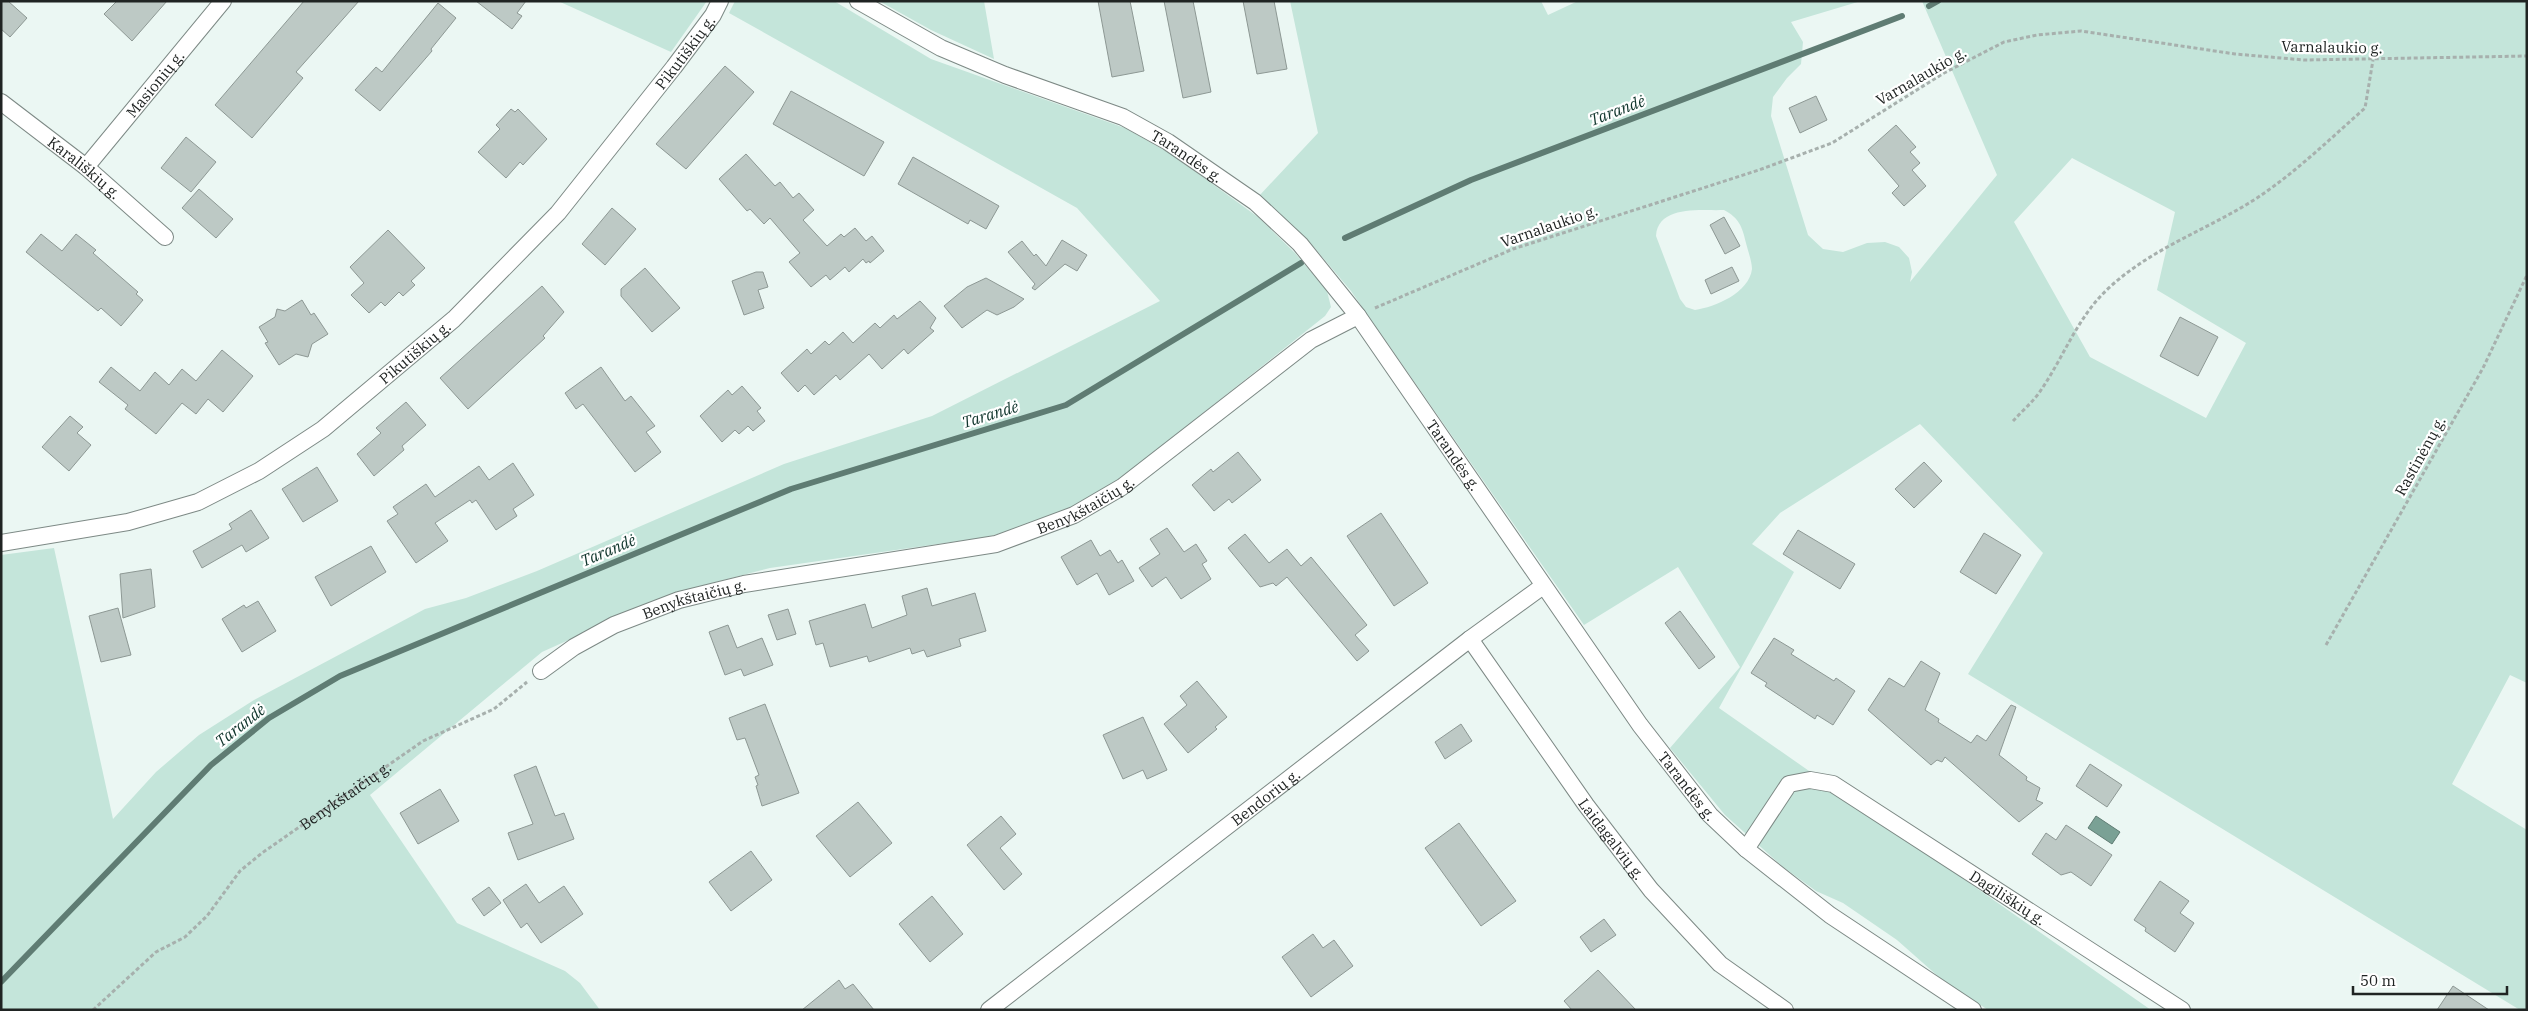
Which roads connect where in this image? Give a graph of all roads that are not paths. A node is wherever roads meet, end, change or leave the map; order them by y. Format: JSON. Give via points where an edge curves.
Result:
{"nodes":[{"id":1,"x":223,"y":1,"type":"edge"},
{"id":2,"x":720,"y":1,"type":"edge"},
{"id":3,"x":858,"y":1,"type":"edge"},
{"id":4,"x":1,"y":102,"type":"edge"},
{"id":5,"x":86,"y":167,"type":"junction"},
{"id":6,"x":165,"y":237,"type":"dead end"},
{"id":7,"x":1358,"y":316,"type":"junction"},
{"id":8,"x":1,"y":544,"type":"edge"},
{"id":9,"x":1543,"y":586,"type":"junction"},
{"id":10,"x":1470,"y":639,"type":"junction"},
{"id":11,"x":540,"y":671,"type":"road end"},
{"id":12,"x":1746,"y":849,"type":"junction"},
{"id":13,"x":989,"y":1010,"type":"edge"},
{"id":14,"x":1785,"y":1010,"type":"edge"},
{"id":15,"x":1973,"y":1010,"type":"edge"},
{"id":16,"x":2182,"y":1010,"type":"edge"}],
"edges":[{"from":1,"to":5,"type":"street","name":"Masionių g."},
{"from":2,"to":8,"type":"street","name":"Pikutiškių g.","via":[[674,67],[558,213],[454,319],[323,429],[259,471],[198,502],[128,522]]},
{"from":3,"to":7,"type":"street","name":"Tarandės g.","via":[[941,48],[1123,117],[1168,142],[1261,208],[1300,244]]},
{"from":4,"to":5,"type":"street","name":"Karališkių g."},
{"from":5,"to":6,"type":"street","name":"Karališkių g."},
{"from":7,"to":9,"type":"street","name":"Tarandės g."},
{"from":7,"to":11,"type":"street","name":"Benykštaičių g.","via":[[1310,340],[1122,488],[1074,515],[996,544],[744,584],[680,600],[614,625]]},
{"from":9,"to":10,"type":"street","name":"Bendorių g."},
{"from":9,"to":12,"type":"street","name":"Tarandės g.","via":[[1674,770],[1710,815]]},
{"from":10,"to":13,"type":"street","name":"Bendorių g."},
{"from":10,"to":14,"type":"street","name":"Laidagalvių g.","via":[[1586,805],[1651,890],[1720,964]]},
{"from":12,"to":15,"type":"street","name":"Tarandės g.","via":[[1830,915]]},
{"from":12,"to":16,"type":"street","name":"Dagiliškių g.","via":[[1789,784],[1810,780],[1833,784]]}]}
